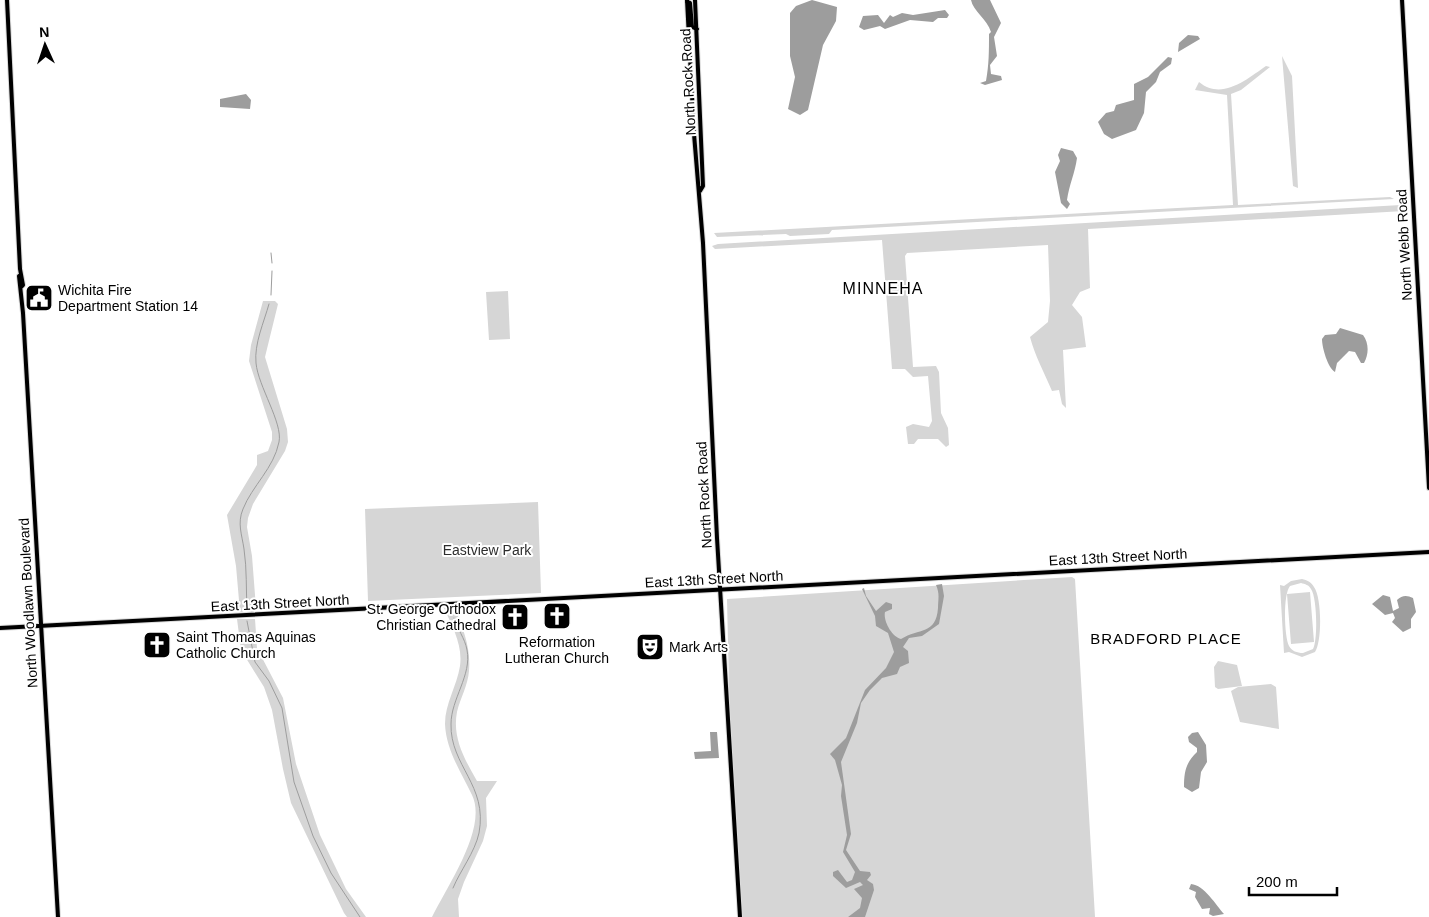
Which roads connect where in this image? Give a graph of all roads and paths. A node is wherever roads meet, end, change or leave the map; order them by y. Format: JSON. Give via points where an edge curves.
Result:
{"nodes":[{"id":1,"x":7,"y":0,"type":"edge"},
{"id":2,"x":695,"y":0,"type":"edge"},
{"id":3,"x":1402,"y":0,"type":"edge"},
{"id":4,"x":687,"y":1,"type":"edge"},
{"id":5,"x":697,"y":29,"type":"junction"},
{"id":6,"x":700,"y":191,"type":"junction"},
{"id":7,"x":1429,"y":488,"type":"edge"},
{"id":8,"x":1429,"y":552,"type":"edge"},
{"id":9,"x":720,"y":590,"type":"junction"},
{"id":10,"x":40,"y":626,"type":"junction"},
{"id":11,"x":0,"y":628,"type":"edge"},
{"id":12,"x":58,"y":917,"type":"edge"},
{"id":13,"x":740,"y":917,"type":"edge"}],
"edges":[{"from":1,"to":10,"type":"main road","name":"North Woodlawn Boulevard","via":[[19,281]]},
{"from":2,"to":5,"type":"main road","name":"North Rock Road"},
{"from":3,"to":7,"type":"main road","name":"North Webb Road"},
{"from":4,"to":5,"type":"main road","via":[[690,3],[692,28]]},
{"from":4,"to":6,"type":"main road","name":"North Rock Road"},
{"from":5,"to":6,"type":"main road","name":"North Rock Road","via":[[703,186]]},
{"from":6,"to":9,"type":"main road","name":"North Rock Road"},
{"from":8,"to":9,"type":"main road","name":"East 13th Street North"},
{"from":9,"to":10,"type":"main road","name":"East 13th Street North"},
{"from":9,"to":13,"type":"main road","name":"North Rock Road"},
{"from":10,"to":11,"type":"main road","name":"East 13th Street North"},
{"from":10,"to":12,"type":"main road","name":"North Woodlawn Boulevard"}]}
